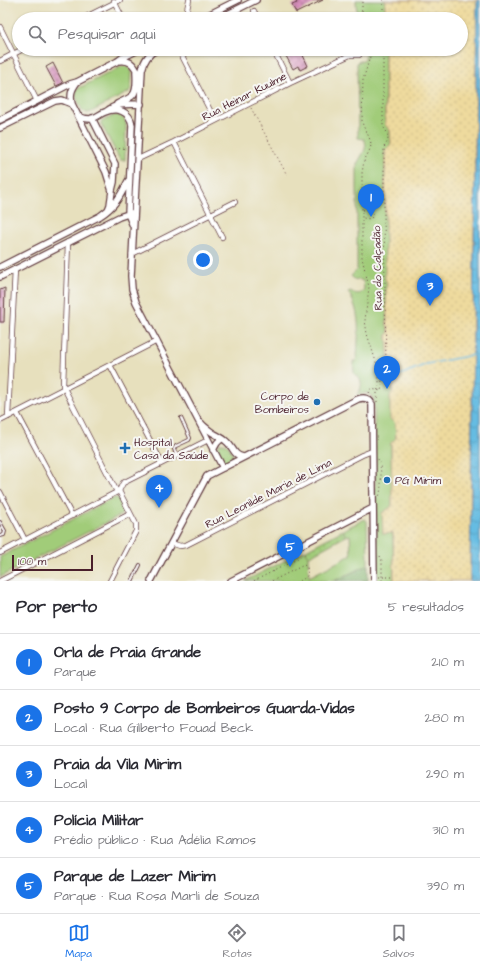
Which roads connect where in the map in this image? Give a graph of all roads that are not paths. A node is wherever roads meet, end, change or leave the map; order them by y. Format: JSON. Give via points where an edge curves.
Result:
{"nodes":[{"id":1,"x":120,"y":0,"type":"edge"},
{"id":2,"x":188,"y":0,"type":"edge"},
{"id":3,"x":238,"y":0,"type":"edge"},
{"id":4,"x":256,"y":0,"type":"edge"},
{"id":5,"x":114,"y":1,"type":"edge"},
{"id":6,"x":94,"y":12,"type":"edge"},
{"id":7,"x":120,"y":12,"type":"edge"},
{"id":8,"x":186,"y":12,"type":"edge"},
{"id":9,"x":214,"y":12,"type":"edge"},
{"id":10,"x":232,"y":12,"type":"edge"},
{"id":11,"x":0,"y":26,"type":"edge"},
{"id":12,"x":12,"y":50,"type":"edge"},
{"id":13,"x":12,"y":55,"type":"edge"},
{"id":14,"x":15,"y":56,"type":"edge"},
{"id":15,"x":126,"y":56,"type":"edge"},
{"id":16,"x":149,"y":56,"type":"edge"},
{"id":17,"x":182,"y":56,"type":"edge"},
{"id":18,"x":276,"y":56,"type":"edge"},
{"id":19,"x":346,"y":56,"type":"edge"},
{"id":20,"x":0,"y":61,"type":"edge"},
{"id":21,"x":118,"y":61,"type":"junction"},
{"id":22,"x":136,"y":71,"type":"junction"},
{"id":23,"x":142,"y":80,"type":"junction"},
{"id":24,"x":77,"y":82,"type":"junction"},
{"id":25,"x":290,"y":83,"type":"junction"},
{"id":26,"x":37,"y":101,"type":"junction"},
{"id":27,"x":72,"y":104,"type":"junction"},
{"id":28,"x":117,"y":104,"type":"junction"},
{"id":29,"x":141,"y":104,"type":"junction"},
{"id":30,"x":106,"y":111,"type":"junction"},
{"id":31,"x":78,"y":116,"type":"junction"},
{"id":32,"x":92,"y":118,"type":"junction"},
{"id":33,"x":0,"y":120,"type":"edge"},
{"id":34,"x":215,"y":120,"type":"junction"},
{"id":35,"x":0,"y":128,"type":"edge"},
{"id":36,"x":174,"y":142,"type":"junction"},
{"id":37,"x":138,"y":159,"type":"junction"},
{"id":38,"x":129,"y":179,"type":"junction"},
{"id":39,"x":112,"y":191,"type":"junction"},
{"id":40,"x":235,"y":202,"type":"dead end"},
{"id":41,"x":106,"y":212,"type":"junction"},
{"id":42,"x":135,"y":212,"type":"junction"},
{"id":43,"x":128,"y":214,"type":"junction"},
{"id":44,"x":211,"y":214,"type":"junction"},
{"id":45,"x":134,"y":228,"type":"junction"},
{"id":46,"x":222,"y":237,"type":"dead end"},
{"id":47,"x":68,"y":242,"type":"junction"},
{"id":48,"x":132,"y":254,"type":"junction"},
{"id":49,"x":0,"y":267,"type":"edge"},
{"id":50,"x":15,"y":269,"type":"junction"},
{"id":51,"x":0,"y":276,"type":"edge"},
{"id":52,"x":157,"y":341,"type":"junction"},
{"id":53,"x":110,"y":365,"type":"junction"},
{"id":54,"x":64,"y":389,"type":"junction"},
{"id":55,"x":17,"y":413,"type":"junction"},
{"id":56,"x":8,"y":417,"type":"junction"},
{"id":57,"x":181,"y":418,"type":"dead end"},
{"id":58,"x":0,"y":421,"type":"edge"},
{"id":59,"x":199,"y":421,"type":"junction"},
{"id":60,"x":208,"y":440,"type":"junction"},
{"id":61,"x":224,"y":440,"type":"junction"},
{"id":62,"x":213,"y":450,"type":"junction"},
{"id":63,"x":372,"y":451,"type":"junction"},
{"id":64,"x":235,"y":454,"type":"junction"},
{"id":65,"x":177,"y":456,"type":"junction"},
{"id":66,"x":243,"y":458,"type":"junction"},
{"id":67,"x":234,"y":462,"type":"junction"},
{"id":68,"x":162,"y":463,"type":"junction"},
{"id":69,"x":223,"y":468,"type":"junction"},
{"id":70,"x":0,"y":492,"type":"edge"},
{"id":71,"x":118,"y":492,"type":"junction"},
{"id":72,"x":373,"y":508,"type":"junction"},
{"id":73,"x":130,"y":514,"type":"junction"},
{"id":74,"x":72,"y":516,"type":"junction"},
{"id":75,"x":0,"y":522,"type":"edge"},
{"id":76,"x":0,"y":536,"type":"edge"},
{"id":77,"x":25,"y":540,"type":"junction"},
{"id":78,"x":171,"y":543,"type":"junction"},
{"id":79,"x":0,"y":553,"type":"edge"},
{"id":80,"x":140,"y":565,"type":"dead end"},
{"id":81,"x":374,"y":579,"type":"edge"},
{"id":82,"x":0,"y":581,"type":"edge"},
{"id":83,"x":110,"y":581,"type":"edge"},
{"id":84,"x":132,"y":581,"type":"edge"},
{"id":85,"x":151,"y":581,"type":"edge"},
{"id":86,"x":231,"y":581,"type":"edge"}],
"edges":[{"from":1,"to":5,"type":"street"},
{"from":2,"to":8,"type":"street"},
{"from":3,"to":9,"type":"street"},
{"from":4,"to":10,"type":"street"},
{"from":5,"to":6,"type":"street"},
{"from":5,"to":7,"type":"street"},
{"from":11,"to":12,"type":"street"},
{"from":13,"to":20,"type":"street"},
{"from":14,"to":26,"type":"street"},
{"from":15,"to":21,"type":"street"},
{"from":16,"to":23,"type":"street","via":[[142,70]]},
{"from":17,"to":34,"type":"street"},
{"from":18,"to":25,"type":"street"},
{"from":19,"to":25,"type":"street","name":"Rua Heinar Kuulme"},
{"from":21,"to":22,"type":"street","via":[[131,63]]},
{"from":21,"to":24,"type":"street"},
{"from":22,"to":23,"type":"street"},
{"from":22,"to":28,"type":"street","via":[[134,93]]},
{"from":23,"to":29,"type":"street"},
{"from":24,"to":26,"type":"street"},
{"from":24,"to":27,"type":"street","via":[[71,90]]},
{"from":25,"to":34,"type":"street","name":"Rua Heinar Kuulme"},
{"from":26,"to":33,"type":"street"},
{"from":27,"to":31,"type":"street"},
{"from":27,"to":35,"type":"street","via":[[62,100],[55,101]]},
{"from":28,"to":29,"type":"street"},
{"from":28,"to":30,"type":"street"},
{"from":29,"to":37,"type":"street"},
{"from":30,"to":32,"type":"street"},
{"from":30,"to":38,"type":"street","via":[[123,111],[131,121]]},
{"from":31,"to":32,"type":"street"},
{"from":31,"to":39,"type":"street","via":[[106,172]]},
{"from":32,"to":39,"type":"street","via":[[115,164]]},
{"from":34,"to":36,"type":"street","name":"Rua Heinar Kuulme"},
{"from":36,"to":37,"type":"street","name":"Rua Heinar Kuulme"},
{"from":36,"to":44,"type":"street"},
{"from":37,"to":42,"type":"street"},
{"from":38,"to":41,"type":"street","via":[[118,200]]},
{"from":38,"to":43,"type":"street"},
{"from":39,"to":41,"type":"street"},
{"from":40,"to":44,"type":"street"},
{"from":41,"to":49,"type":"street"},
{"from":42,"to":43,"type":"street"},
{"from":42,"to":45,"type":"street"},
{"from":43,"to":45,"type":"street"},
{"from":43,"to":47,"type":"street"},
{"from":44,"to":46,"type":"street"},
{"from":44,"to":48,"type":"street"},
{"from":45,"to":48,"type":"street"},
{"from":47,"to":50,"type":"street"},
{"from":47,"to":54,"type":"street","via":[[62,382]]},
{"from":48,"to":52,"type":"street","via":[[132,290]]},
{"from":50,"to":51,"type":"street"},
{"from":50,"to":56,"type":"street"},
{"from":52,"to":53,"type":"street"},
{"from":52,"to":59,"type":"street"},
{"from":53,"to":54,"type":"street"},
{"from":53,"to":68,"type":"street"},
{"from":54,"to":55,"type":"street"},
{"from":54,"to":71,"type":"street"},
{"from":55,"to":56,"type":"street"},
{"from":55,"to":74,"type":"street"},
{"from":56,"to":58,"type":"street"},
{"from":57,"to":65,"type":"lane","via":[[190,438],[176,446],[174,451]]},
{"from":59,"to":60,"type":"street"},
{"from":59,"to":61,"type":"street"},
{"from":60,"to":61,"type":"street"},
{"from":60,"to":62,"type":"street"},
{"from":60,"to":65,"type":"street"},
{"from":61,"to":62,"type":"street","via":[[217,443]]},
{"from":61,"to":64,"type":"street"},
{"from":62,"to":69,"type":"street"},
{"from":63,"to":66,"type":"street","via":[[374,403],[366,398],[358,399]]},
{"from":63,"to":72,"type":"street"},
{"from":63,"to":78,"type":"street","name":"Rua Leonilde Maria de Lima","via":[[186,546]]},
{"from":64,"to":66,"type":"street"},
{"from":64,"to":67,"type":"street"},
{"from":65,"to":68,"type":"street"},
{"from":66,"to":67,"type":"street"},
{"from":67,"to":69,"type":"street"},
{"from":68,"to":71,"type":"street","via":[[123,483]]},
{"from":69,"to":78,"type":"street","via":[[207,476]]},
{"from":70,"to":77,"type":"street"},
{"from":71,"to":73,"type":"street"},
{"from":71,"to":74,"type":"street"},
{"from":72,"to":81,"type":"street"},
{"from":72,"to":86,"type":"street"},
{"from":73,"to":82,"type":"street"},
{"from":73,"to":83,"type":"street","via":[[136,524],[136,531]]},
{"from":74,"to":77,"type":"street"},
{"from":75,"to":76,"type":"lane","via":[[5,531],[4,535]]},
{"from":77,"to":79,"type":"street"},
{"from":78,"to":85,"type":"street"},
{"from":80,"to":84,"type":"lane"}]}
